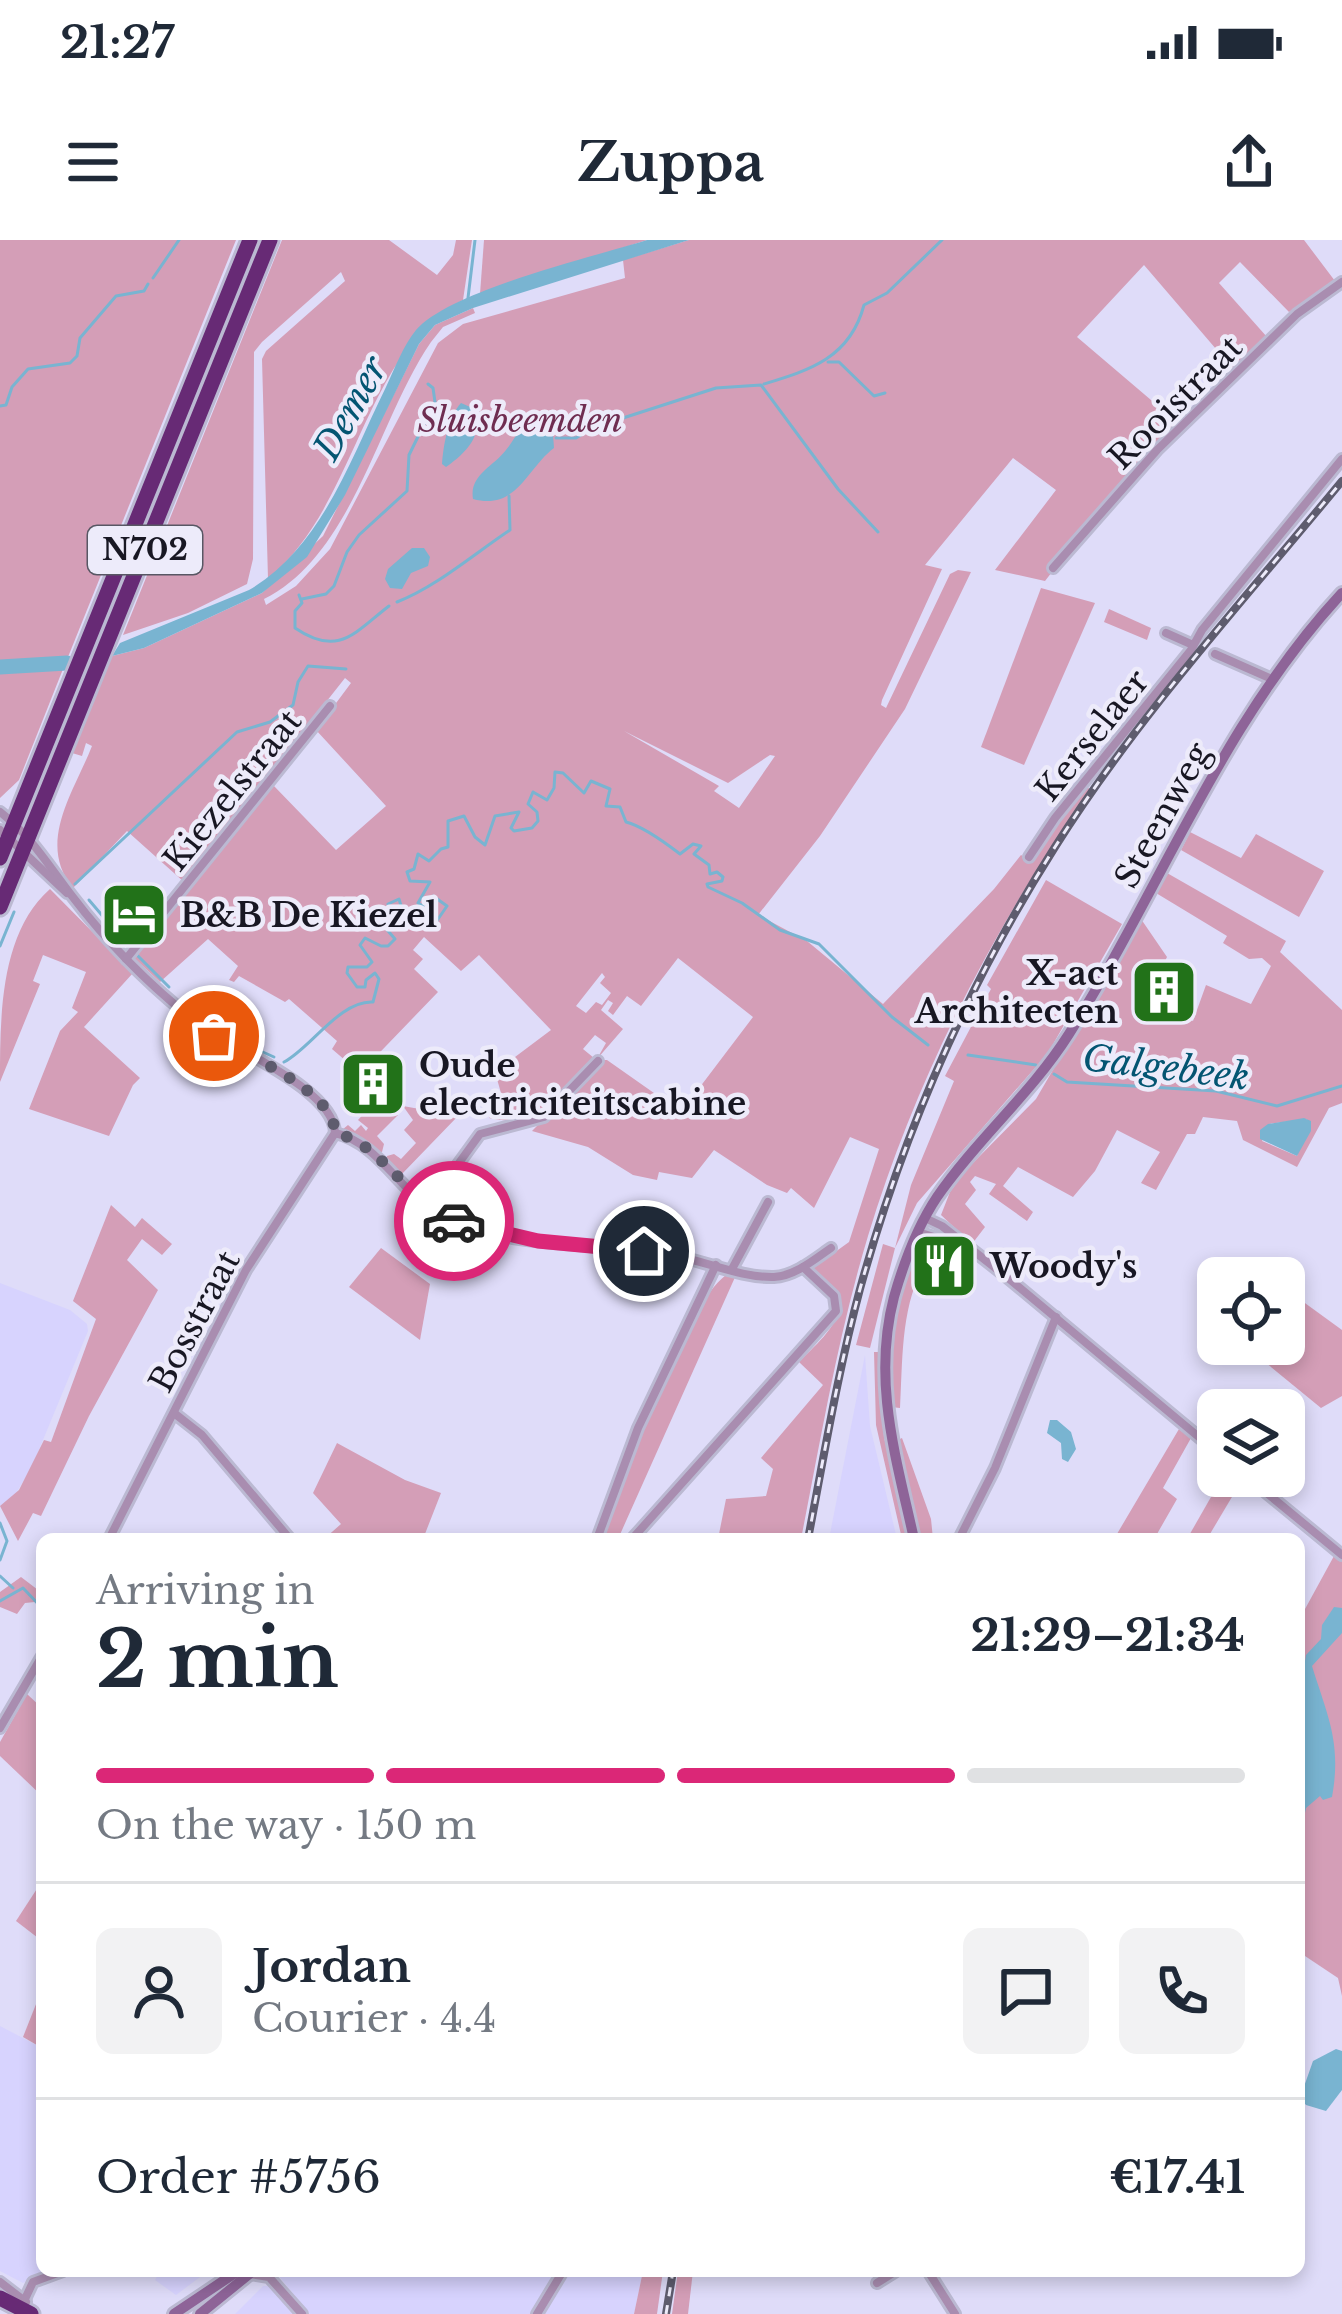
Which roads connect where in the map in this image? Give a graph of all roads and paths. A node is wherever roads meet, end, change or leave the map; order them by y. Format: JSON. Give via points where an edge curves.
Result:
{"nodes":[{"id":1,"x":250,"y":240,"type":"edge"},
{"id":2,"x":270,"y":240,"type":"edge"},
{"id":3,"x":1342,"y":282,"type":"edge"},
{"id":4,"x":1342,"y":459,"type":"edge"},
{"id":5,"x":141,"y":510,"type":"junction"},
{"id":6,"x":159,"y":517,"type":"junction"},
{"id":7,"x":1053,"y":568,"type":"dead end"},
{"id":8,"x":1342,"y":593,"type":"edge"},
{"id":9,"x":1166,"y":633,"type":"dead end"},
{"id":10,"x":1193,"y":645,"type":"junction"},
{"id":11,"x":1215,"y":654,"type":"dead end"},
{"id":12,"x":1272,"y":679,"type":"junction"},
{"id":13,"x":330,"y":706,"type":"dead end"},
{"id":14,"x":6,"y":826,"type":"edge"},
{"id":15,"x":25,"y":844,"type":"junction"},
{"id":16,"x":1029,"y":856,"type":"dead end"},
{"id":17,"x":0,"y":858,"type":"edge"},
{"id":18,"x":73,"y":897,"type":"junction"},
{"id":19,"x":0,"y":907,"type":"edge"},
{"id":20,"x":126,"y":959,"type":"junction"},
{"id":21,"x":598,"y":1061,"type":"dead end"},
{"id":22,"x":335,"y":1133,"type":"junction"},
{"id":23,"x":768,"y":1202,"type":"dead end"},
{"id":24,"x":427,"y":1207,"type":"junction"},
{"id":25,"x":925,"y":1218,"type":"junction"},
{"id":26,"x":918,"y":1232,"type":"junction"},
{"id":27,"x":831,"y":1248,"type":"dead end"},
{"id":28,"x":971,"y":1250,"type":"junction"},
{"id":29,"x":716,"y":1265,"type":"junction"},
{"id":30,"x":802,"y":1267,"type":"junction"},
{"id":31,"x":732,"y":1269,"type":"junction"},
{"id":32,"x":1056,"y":1317,"type":"junction"},
{"id":33,"x":173,"y":1413,"type":"junction"},
{"id":34,"x":1197,"y":1435,"type":"edge"},
{"id":35,"x":1272,"y":1497,"type":"edge"},
{"id":36,"x":113,"y":1533,"type":"edge"},
{"id":37,"x":285,"y":1533,"type":"edge"},
{"id":38,"x":598,"y":1533,"type":"edge"},
{"id":39,"x":637,"y":1533,"type":"edge"},
{"id":40,"x":913,"y":1533,"type":"edge"},
{"id":41,"x":962,"y":1533,"type":"edge"},
{"id":42,"x":1342,"y":1555,"type":"edge"},
{"id":43,"x":36,"y":1666,"type":"edge"},
{"id":44,"x":0,"y":1728,"type":"edge"},
{"id":45,"x":47,"y":2277,"type":"edge"},
{"id":46,"x":238,"y":2277,"type":"edge"},
{"id":47,"x":241,"y":2277,"type":"edge"},
{"id":48,"x":269,"y":2277,"type":"edge"},
{"id":49,"x":559,"y":2277,"type":"edge"},
{"id":50,"x":886,"y":2277,"type":"edge"},
{"id":51,"x":932,"y":2277,"type":"edge"},
{"id":52,"x":0,"y":2282,"type":"edge"},
{"id":53,"x":877,"y":2283,"type":"dead end"},
{"id":54,"x":0,"y":2298,"type":"edge"},
{"id":55,"x":29,"y":2309,"type":"edge"},
{"id":56,"x":174,"y":2314,"type":"edge"},
{"id":57,"x":200,"y":2314,"type":"edge"},
{"id":58,"x":302,"y":2314,"type":"edge"},
{"id":59,"x":537,"y":2314,"type":"edge"},
{"id":60,"x":955,"y":2314,"type":"edge"}],
"edges":[{"from":1,"to":5,"type":"highway","number":"N702"},
{"from":2,"to":6,"type":"highway","number":"N702"},
{"from":3,"to":7,"type":"street","name":"Rooistraat","via":[[1297,314],[1157,450]]},
{"from":4,"to":10,"type":"street","name":"Kerselaer"},
{"from":5,"to":6,"type":"street"},
{"from":5,"to":14,"type":"highway","number":"N702"},
{"from":6,"to":15,"type":"highway","number":"N702"},
{"from":8,"to":12,"type":"main road","name":"Steenweg"},
{"from":9,"to":10,"type":"street","name":"Kerselaer"},
{"from":10,"to":16,"type":"street","name":"Kerselaer"},
{"from":11,"to":12,"type":"street"},
{"from":12,"to":25,"type":"main road","name":"Steenweg","via":[[1044,1073]]},
{"from":13,"to":20,"type":"street","name":"Kiezelstraat"},
{"from":14,"to":15,"type":"street"},
{"from":14,"to":15,"type":"street"},
{"from":14,"to":17,"type":"highway","number":"N702"},
{"from":15,"to":18,"type":"street"},
{"from":15,"to":18,"type":"street"},
{"from":15,"to":19,"type":"highway","number":"N702"},
{"from":18,"to":20,"type":"street"},
{"from":20,"to":22,"type":"street","via":[[214,1036],[313,1097]]},
{"from":21,"to":24,"type":"street","via":[[544,1117],[480,1134]]},
{"from":22,"to":24,"type":"street","via":[[358,1141]]},
{"from":22,"to":33,"type":"street","name":"Bosstraat","via":[[246,1270]]},
{"from":23,"to":31,"type":"street"},
{"from":24,"to":29,"type":"street","via":[[503,1234]]},
{"from":25,"to":26,"type":"main road","name":"Steenweg"},
{"from":25,"to":28,"type":"street"},
{"from":26,"to":28,"type":"street"},
{"from":26,"to":40,"type":"main road","name":"Steenweg","via":[[893,1301],[884,1381]]},
{"from":27,"to":30,"type":"street"},
{"from":28,"to":32,"type":"street"},
{"from":29,"to":31,"type":"street"},
{"from":29,"to":38,"type":"street"},
{"from":30,"to":31,"type":"street","via":[[770,1277]]},
{"from":30,"to":39,"type":"street","via":[[834,1296],[836,1311]]},
{"from":32,"to":34,"type":"street"},
{"from":32,"to":41,"type":"street"},
{"from":33,"to":36,"type":"street","name":"Bosstraat"},
{"from":33,"to":37,"type":"street","via":[[202,1435]]},
{"from":35,"to":42,"type":"street"},
{"from":43,"to":44,"type":"street"},
{"from":45,"to":55,"type":"street","via":[[33,2282]]},
{"from":46,"to":56,"type":"main road"},
{"from":47,"to":57,"type":"main road"},
{"from":48,"to":58,"type":"street"},
{"from":49,"to":59,"type":"street"},
{"from":50,"to":53,"type":"street"},
{"from":51,"to":60,"type":"street"},
{"from":52,"to":55,"type":"street"},
{"from":54,"to":55,"type":"highway"}]}
